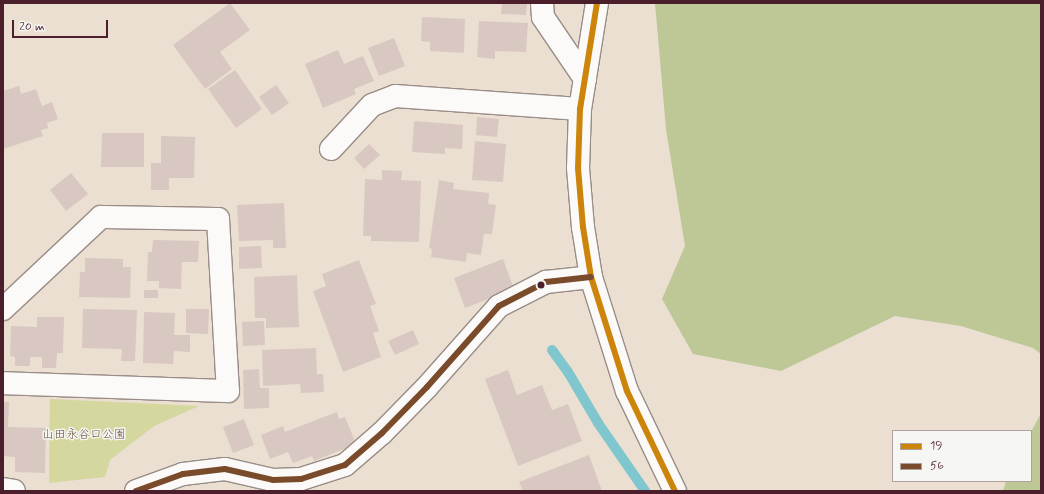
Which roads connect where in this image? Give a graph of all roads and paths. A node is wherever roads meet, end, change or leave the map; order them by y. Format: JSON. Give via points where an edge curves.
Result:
{"nodes":[{"id":1,"x":542,"y":3,"type":"edge"},
{"id":2,"x":597,"y":3,"type":"edge"},
{"id":3,"x":585,"y":79,"type":"junction"},
{"id":4,"x":580,"y":109,"type":"junction"},
{"id":5,"x":331,"y":149,"type":"dead end"},
{"id":6,"x":591,"y":277,"type":"junction"},
{"id":7,"x":3,"y":310,"type":"edge"},
{"id":8,"x":3,"y":383,"type":"edge"},
{"id":9,"x":3,"y":490,"type":"edge"},
{"id":10,"x":14,"y":491,"type":"edge"},
{"id":11,"x":136,"y":491,"type":"edge"},
{"id":12,"x":675,"y":491,"type":"edge"}],
"edges":[{"from":1,"to":3,"type":"street","via":[[543,17]]},
{"from":2,"to":3,"type":"street"},
{"from":3,"to":4,"type":"street"},
{"from":4,"to":5,"type":"street","via":[[395,96],[372,105]]},
{"from":4,"to":6,"type":"street","via":[[578,168],[583,227]]},
{"from":6,"to":11,"type":"street","via":[[546,282],[499,306],[427,387],[382,433],[345,465],[301,479],[273,480],[225,469],[183,474]]},
{"from":6,"to":12,"type":"street","via":[[627,391]]},
{"from":7,"to":8,"type":"street","via":[[101,217],[218,219],[228,391]]},
{"from":9,"to":10,"type":"street"}]}
